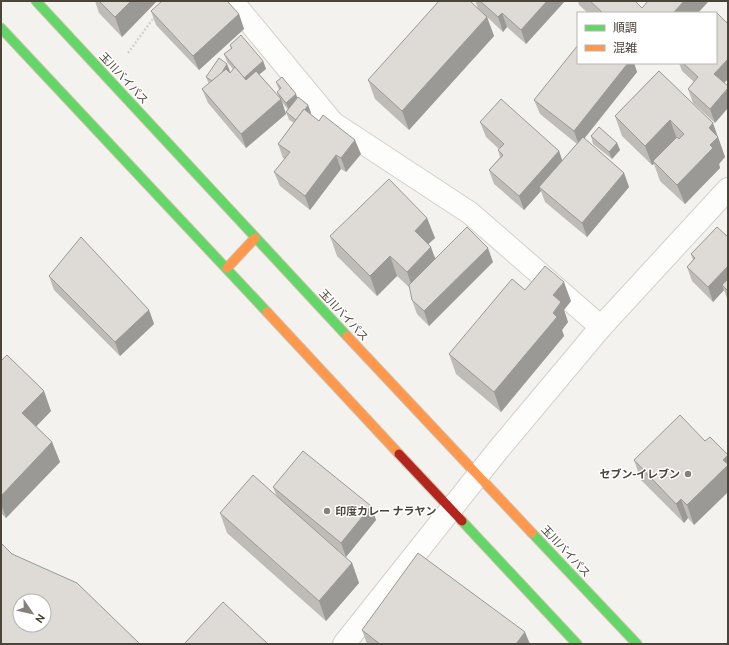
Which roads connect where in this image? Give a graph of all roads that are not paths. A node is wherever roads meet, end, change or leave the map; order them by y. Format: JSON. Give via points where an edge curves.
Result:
{"nodes":[{"id":1,"x":36,"y":1,"type":"edge"},
{"id":2,"x":232,"y":1,"type":"edge"},
{"id":3,"x":1,"y":28,"type":"edge"},
{"id":4,"x":728,"y":189,"type":"edge"},
{"id":5,"x":256,"y":238,"type":"junction"},
{"id":6,"x":227,"y":268,"type":"junction"},
{"id":7,"x":601,"y":327,"type":"junction"},
{"id":8,"x":478,"y":475,"type":"junction"},
{"id":9,"x":451,"y":509,"type":"junction"},
{"id":10,"x":344,"y":644,"type":"edge"},
{"id":11,"x":577,"y":644,"type":"edge"},
{"id":12,"x":637,"y":644,"type":"edge"}],
"edges":[{"from":1,"to":5,"type":"highway","name":"玉川バイパス"},
{"from":2,"to":7,"type":"street","via":[[334,123],[470,213]]},
{"from":3,"to":6,"type":"highway"},
{"from":4,"to":7,"type":"street"},
{"from":5,"to":6,"type":"highway"},
{"from":5,"to":8,"type":"highway","name":"玉川バイパス"},
{"from":6,"to":9,"type":"highway"},
{"from":7,"to":8,"type":"street"},
{"from":8,"to":9,"type":"street"},
{"from":8,"to":12,"type":"highway","name":"玉川バイパス"},
{"from":9,"to":10,"type":"street"},
{"from":9,"to":11,"type":"highway"}]}
